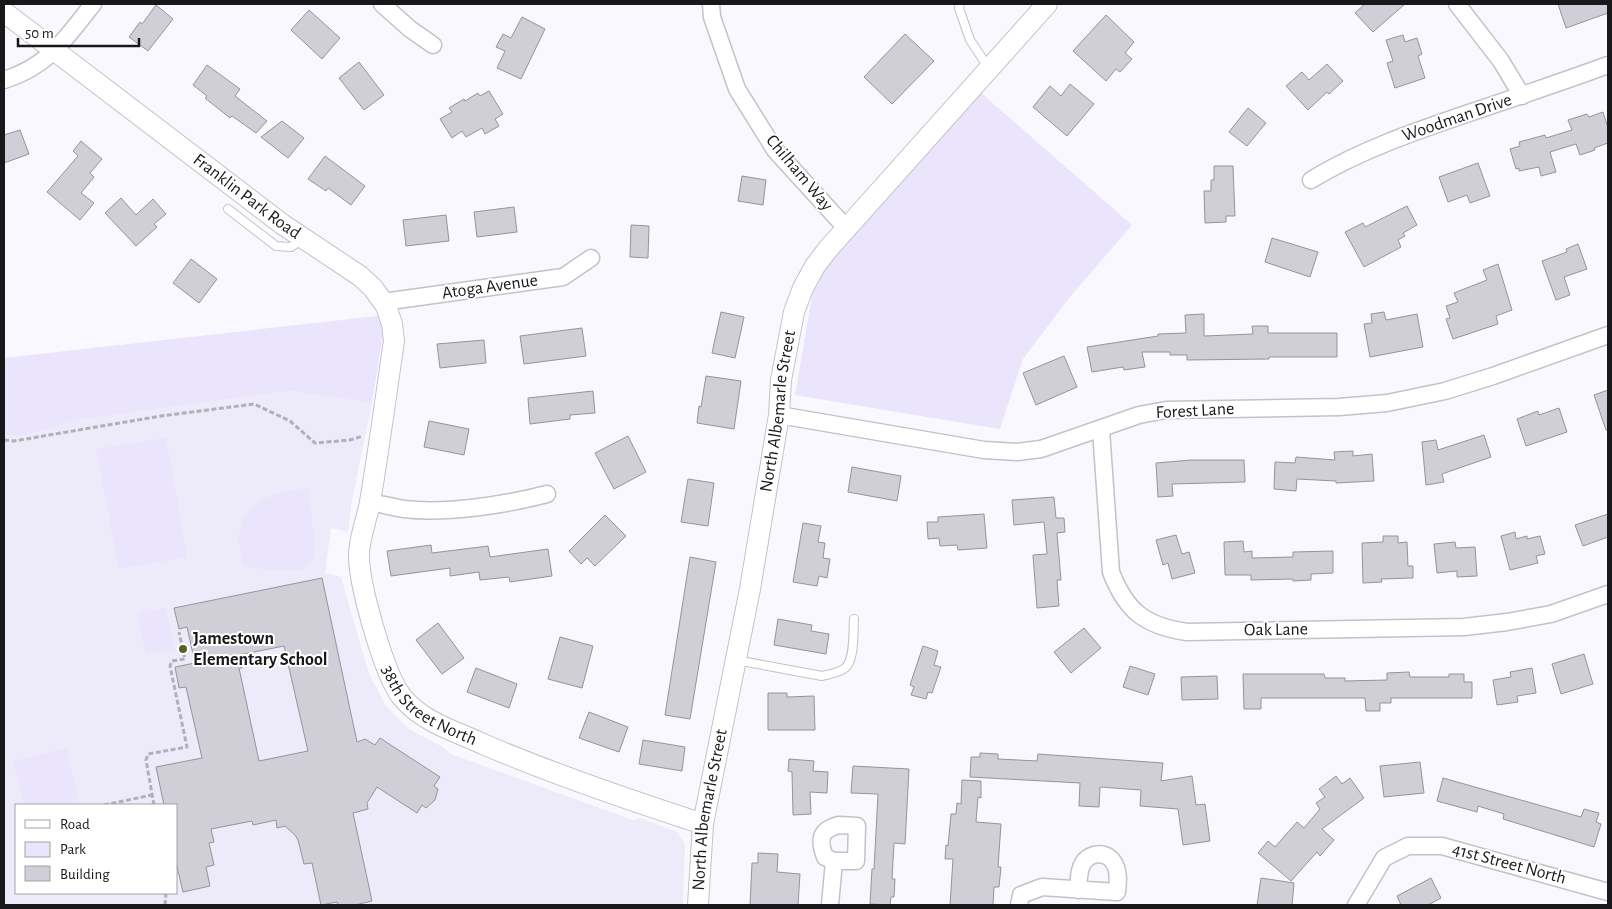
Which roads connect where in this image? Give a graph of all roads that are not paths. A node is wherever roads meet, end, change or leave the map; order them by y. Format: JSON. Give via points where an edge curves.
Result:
{"nodes":[{"id":1,"x":93,"y":4,"type":"edge"},
{"id":2,"x":382,"y":4,"type":"edge"},
{"id":3,"x":711,"y":4,"type":"edge"},
{"id":4,"x":960,"y":4,"type":"edge"},
{"id":5,"x":1047,"y":4,"type":"edge"},
{"id":6,"x":1457,"y":4,"type":"edge"},
{"id":7,"x":4,"y":12,"type":"edge"},
{"id":8,"x":433,"y":45,"type":"dead end"},
{"id":9,"x":55,"y":51,"type":"junction"},
{"id":10,"x":1608,"y":65,"type":"edge"},
{"id":11,"x":989,"y":69,"type":"junction"},
{"id":12,"x":4,"y":80,"type":"edge"},
{"id":13,"x":1522,"y":96,"type":"junction"},
{"id":14,"x":1311,"y":180,"type":"dead end"},
{"id":15,"x":228,"y":208,"type":"dead end"},
{"id":16,"x":847,"y":229,"type":"junction"},
{"id":17,"x":303,"y":239,"type":"junction"},
{"id":18,"x":591,"y":258,"type":"dead end"},
{"id":19,"x":383,"y":302,"type":"junction"},
{"id":20,"x":1608,"y":335,"type":"edge"},
{"id":21,"x":779,"y":415,"type":"junction"},
{"id":22,"x":380,"y":430,"type":"joint"},
{"id":23,"x":1100,"y":430,"type":"junction"},
{"id":24,"x":546,"y":494,"type":"dead end"},
{"id":25,"x":370,"y":502,"type":"junction"},
{"id":26,"x":1608,"y":594,"type":"edge"},
{"id":27,"x":854,"y":619,"type":"dead end"},
{"id":28,"x":736,"y":660,"type":"junction"},
{"id":29,"x":703,"y":824,"type":"junction"},
{"id":30,"x":834,"y":861,"type":"dead end"},
{"id":31,"x":1078,"y":890,"type":"dead end"},
{"id":32,"x":1608,"y":892,"type":"edge"},
{"id":33,"x":698,"y":905,"type":"edge"},
{"id":34,"x":830,"y":905,"type":"edge"},
{"id":35,"x":1019,"y":905,"type":"edge"},
{"id":36,"x":1356,"y":905,"type":"edge"}],
"edges":[{"from":1,"to":9,"type":"street"},
{"from":2,"to":8,"type":"street","via":[[410,30]]},
{"from":3,"to":16,"type":"street","name":"Chilham Way","via":[[712,17],[737,88],[775,150]]},
{"from":4,"to":11,"type":"lane","via":[[970,40]]},
{"from":5,"to":11,"type":"street","name":"North Albemarle Street"},
{"from":6,"to":13,"type":"street","via":[[1501,61]]},
{"from":7,"to":9,"type":"street","name":"Franklin Park Road"},
{"from":9,"to":12,"type":"street","via":[[20,75]]},
{"from":9,"to":17,"type":"street","name":"Franklin Park Road"},
{"from":10,"to":13,"type":"street","name":"Woodman Drive"},
{"from":11,"to":16,"type":"street","name":"North Albemarle Street"},
{"from":13,"to":14,"type":"street","name":"Woodman Drive","via":[[1413,132]]},
{"from":15,"to":17,"type":"lane","via":[[276,246],[291,247]]},
{"from":16,"to":21,"type":"street","name":"North Albemarle Street","via":[[815,266],[794,312],[781,380]]},
{"from":17,"to":19,"type":"street","name":"Franklin Park Road","via":[[360,276],[374,288]]},
{"from":18,"to":19,"type":"street","name":"Atoga Avenue","via":[[563,277]]},
{"from":19,"to":22,"type":"street","name":"Franklin Park Road","via":[[392,324],[394,341]]},
{"from":20,"to":23,"type":"street","name":"Forest Lane","via":[[1445,391],[1388,403],[1166,410],[1140,415]]},
{"from":21,"to":23,"type":"street","name":"Forest Lane","via":[[984,450],[1016,452],[1042,449]]},
{"from":21,"to":28,"type":"street","name":"North Albemarle Street"},
{"from":22,"to":25,"type":"street","name":"38th Street North"},
{"from":23,"to":26,"type":"street","name":"Oak Lane","via":[[1111,572],[1125,602],[1137,614],[1167,630],[1464,627],[1551,614]]},
{"from":24,"to":25,"type":"street","via":[[489,506],[426,510]]},
{"from":25,"to":29,"type":"street","name":"38th Street North","via":[[359,556],[361,581],[392,682],[416,711],[431,721],[522,760]]},
{"from":27,"to":28,"type":"lane","via":[[851,659],[836,673],[822,676]]},
{"from":28,"to":29,"type":"street","name":"North Albemarle Street"},
{"from":29,"to":33,"type":"street","name":"North Albemarle Street"},
{"from":30,"to":34,"type":"street"},
{"from":31,"to":35,"type":"street","via":[[1042,887],[1021,896]]},
{"from":32,"to":36,"type":"street","name":"41st Street North","via":[[1442,846],[1408,846],[1384,858]]}]}
